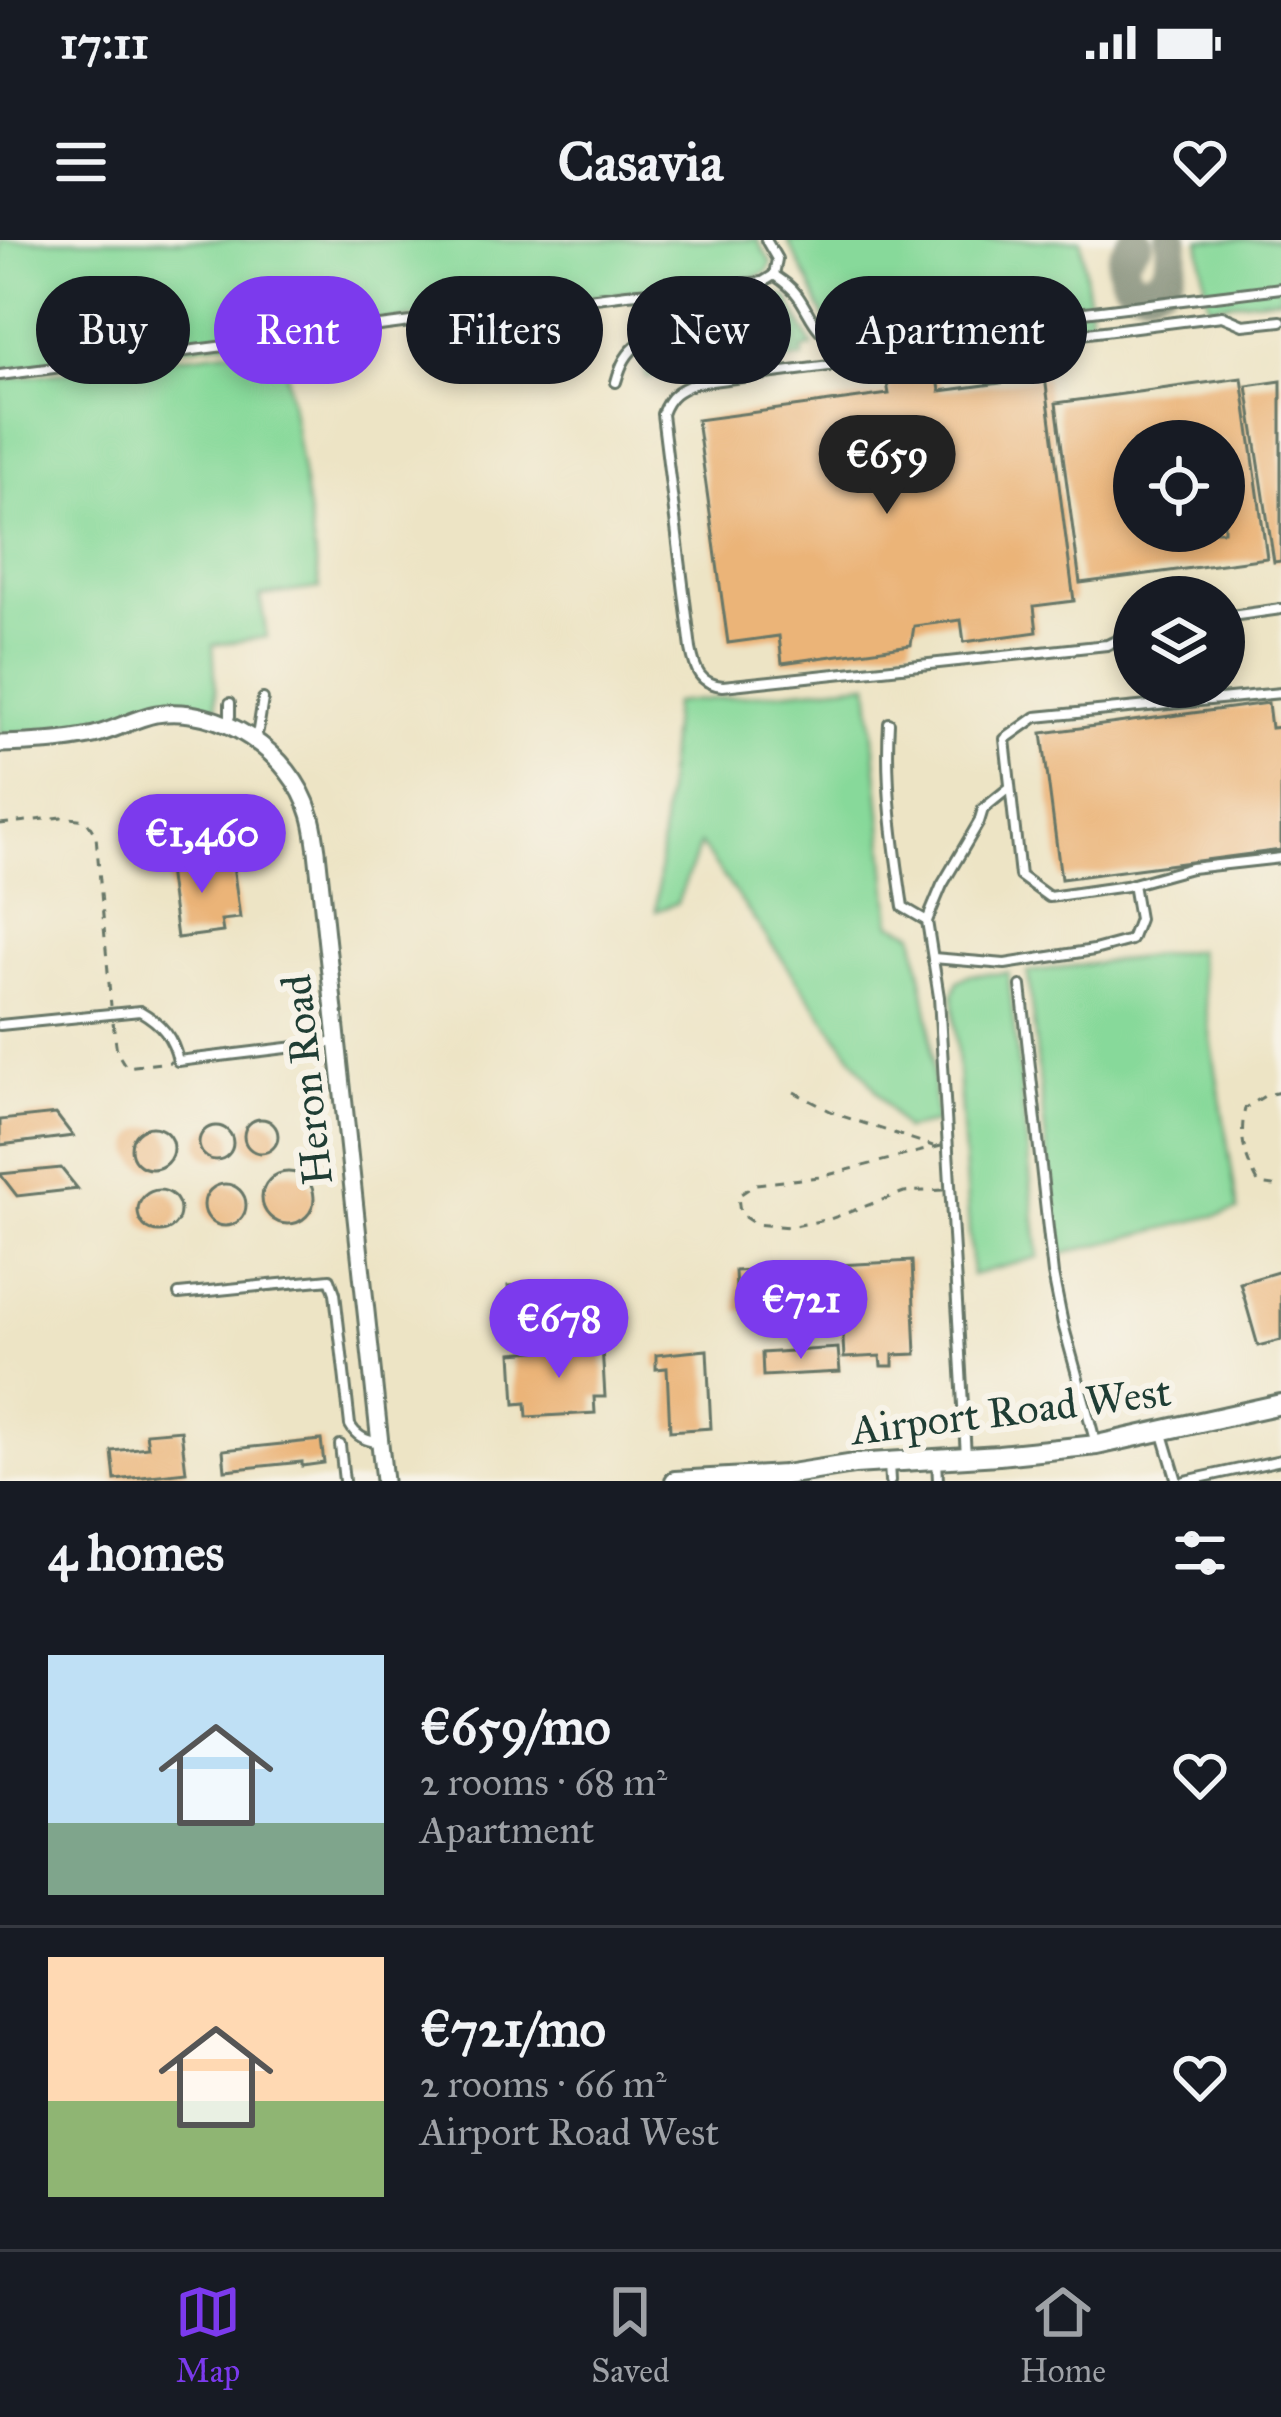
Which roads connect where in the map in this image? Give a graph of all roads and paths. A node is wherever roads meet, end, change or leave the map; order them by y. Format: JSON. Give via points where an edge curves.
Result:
{"nodes":[{"id":1,"x":766,"y":240,"type":"edge"},
{"id":2,"x":775,"y":275,"type":"joint"},
{"id":3,"x":1281,"y":288,"type":"edge"},
{"id":4,"x":627,"y":294,"type":"edge"},
{"id":5,"x":1281,"y":321,"type":"edge"},
{"id":6,"x":627,"y":353,"type":"edge"},
{"id":7,"x":0,"y":375,"type":"edge"},
{"id":8,"x":616,"y":382,"type":"dead end"},
{"id":9,"x":1281,"y":608,"type":"edge"},
{"id":10,"x":1245,"y":613,"type":"edge"},
{"id":11,"x":1113,"y":641,"type":"edge"},
{"id":12,"x":1281,"y":693,"type":"edge"},
{"id":13,"x":263,"y":699,"type":"dead end"},
{"id":14,"x":230,"y":703,"type":"dead end"},
{"id":15,"x":889,"y":723,"type":"dead end"},
{"id":16,"x":226,"y":724,"type":"junction"},
{"id":17,"x":253,"y":740,"type":"junction"},
{"id":18,"x":0,"y":744,"type":"edge"},
{"id":19,"x":1009,"y":788,"type":"junction"},
{"id":20,"x":0,"y":824,"type":"edge"},
{"id":21,"x":1281,"y":858,"type":"edge"},
{"id":22,"x":1133,"y":884,"type":"junction"},
{"id":23,"x":927,"y":921,"type":"junction"},
{"id":24,"x":933,"y":958,"type":"junction"},
{"id":25,"x":1021,"y":986,"type":"dead end"},
{"id":26,"x":112,"y":1012,"type":"junction"},
{"id":27,"x":0,"y":1024,"type":"edge"},
{"id":28,"x":338,"y":1042,"type":"junction"},
{"id":29,"x":178,"y":1061,"type":"junction"},
{"id":30,"x":794,"y":1092,"type":"dead end"},
{"id":31,"x":1281,"y":1093,"type":"edge"},
{"id":32,"x":948,"y":1146,"type":"junction"},
{"id":33,"x":935,"y":1147,"type":"junction"},
{"id":34,"x":1281,"y":1187,"type":"edge"},
{"id":35,"x":951,"y":1190,"type":"junction"},
{"id":36,"x":179,"y":1294,"type":"dead end"},
{"id":37,"x":1281,"y":1404,"type":"edge"},
{"id":38,"x":1162,"y":1432,"type":"junction"},
{"id":39,"x":380,"y":1442,"type":"junction"},
{"id":40,"x":340,"y":1445,"type":"dead end"},
{"id":41,"x":1097,"y":1445,"type":"junction"},
{"id":42,"x":966,"y":1457,"type":"junction"},
{"id":43,"x":937,"y":1459,"type":"junction"},
{"id":44,"x":1281,"y":1460,"type":"edge"},
{"id":45,"x":890,"y":1471,"type":"edge"},
{"id":46,"x":344,"y":1481,"type":"edge"},
{"id":47,"x":384,"y":1481,"type":"edge"},
{"id":48,"x":675,"y":1481,"type":"edge"},
{"id":49,"x":938,"y":1481,"type":"edge"},
{"id":50,"x":1181,"y":1481,"type":"edge"}],
"edges":[{"from":1,"to":2,"type":"lane","via":[[778,259]]},
{"from":2,"to":3,"type":"lane","via":[[795,290],[818,331],[840,342]]},
{"from":4,"to":7,"type":"lane"},
{"from":5,"to":11,"type":"lane","via":[[1243,325],[1222,316],[1020,341],[697,383],[668,399],[662,414],[691,649],[711,685]]},
{"from":6,"to":8,"type":"lane"},
{"from":9,"to":10,"type":"lane"},
{"from":12,"to":19,"type":"lane","via":[[1036,717],[1005,740]]},
{"from":13,"to":17,"type":"lane"},
{"from":14,"to":16,"type":"lane"},
{"from":15,"to":23,"type":"lane","via":[[903,907]]},
{"from":16,"to":17,"type":"street","name":"Heron Road"},
{"from":16,"to":18,"type":"street","name":"Heron Road","via":[[156,715],[94,735]]},
{"from":17,"to":28,"type":"street","name":"Heron Road","via":[[310,813]]},
{"from":19,"to":22,"type":"lane","via":[[1020,876],[1048,898]]},
{"from":19,"to":23,"type":"lane","via":[[983,809]]},
{"from":20,"to":26,"type":"path","via":[[86,820],[96,836]]},
{"from":21,"to":22,"type":"lane"},
{"from":22,"to":24,"type":"lane","via":[[1139,919],[1131,940],[1005,964]]},
{"from":23,"to":24,"type":"lane"},
{"from":24,"to":32,"type":"lane"},
{"from":25,"to":41,"type":"lane","via":[[1053,1274]]},
{"from":26,"to":27,"type":"lane"},
{"from":26,"to":29,"type":"lane","via":[[140,1011],[159,1022]]},
{"from":26,"to":29,"type":"path","via":[[127,1066]]},
{"from":28,"to":29,"type":"lane"},
{"from":28,"to":39,"type":"street","name":"Heron Road"},
{"from":30,"to":33,"type":"path"},
{"from":31,"to":34,"type":"path","via":[[1245,1108],[1240,1133],[1259,1184]]},
{"from":32,"to":33,"type":"path"},
{"from":32,"to":35,"type":"lane"},
{"from":33,"to":35,"type":"path","via":[[820,1178],[756,1184],[739,1196],[740,1214],[789,1227],[904,1192]]},
{"from":35,"to":42,"type":"lane"},
{"from":36,"to":39,"type":"lane","via":[[330,1280],[350,1425]]},
{"from":37,"to":38,"type":"street","name":"Airport Road West"},
{"from":38,"to":41,"type":"street","name":"Airport Road West"},
{"from":38,"to":50,"type":"lane"},
{"from":39,"to":47,"type":"street","name":"Heron Road"},
{"from":40,"to":46,"type":"lane"},
{"from":41,"to":42,"type":"street","name":"Airport Road West"},
{"from":42,"to":43,"type":"street","name":"Airport Road West"},
{"from":43,"to":45,"type":"street","name":"Airport Road West"},
{"from":43,"to":49,"type":"lane"},
{"from":44,"to":50,"type":"lane"},
{"from":45,"to":48,"type":"street","name":"Airport Road West","via":[[854,1463]]}]}
